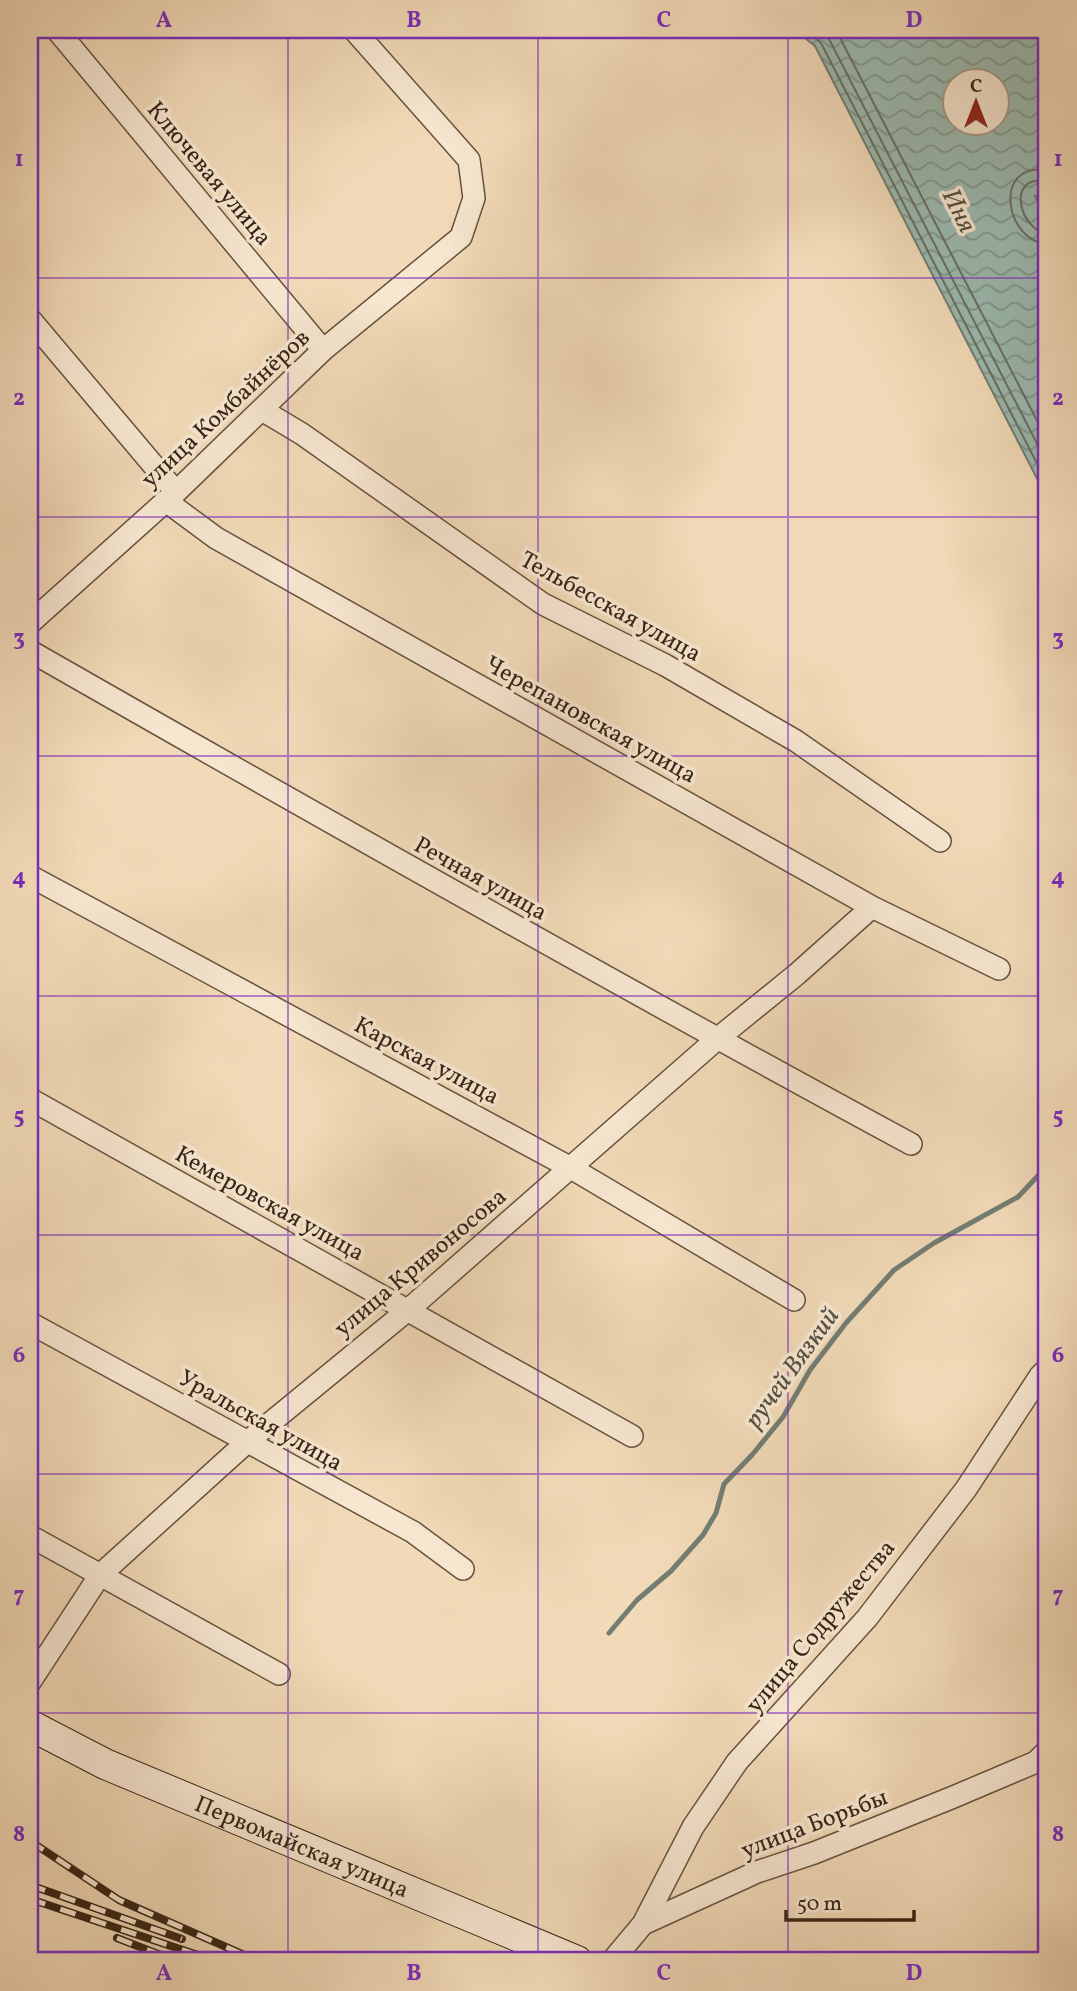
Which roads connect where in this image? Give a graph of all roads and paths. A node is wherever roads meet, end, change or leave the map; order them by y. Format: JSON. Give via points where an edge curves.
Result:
{"nodes":[{"id":1,"x":57,"y":30,"type":"edge"},
{"id":2,"x":354,"y":30,"type":"edge"},
{"id":3,"x":30,"y":319,"type":"edge"},
{"id":4,"x":323,"y":350,"type":"junction"},
{"id":5,"x":262,"y":411,"type":"junction"},
{"id":6,"x":171,"y":497,"type":"junction"},
{"id":7,"x":30,"y":623,"type":"edge"},
{"id":8,"x":30,"y":651,"type":"edge"},
{"id":9,"x":940,"y":841,"type":"dead end"},
{"id":10,"x":30,"y":876,"type":"edge"},
{"id":11,"x":872,"y":906,"type":"junction"},
{"id":12,"x":999,"y":969,"type":"dead end"},
{"id":13,"x":717,"y":1039,"type":"junction"},
{"id":14,"x":30,"y":1099,"type":"edge"},
{"id":15,"x":911,"y":1144,"type":"dead end"},
{"id":16,"x":570,"y":1168,"type":"junction"},
{"id":17,"x":794,"y":1300,"type":"dead end"},
{"id":18,"x":408,"y":1310,"type":"junction"},
{"id":19,"x":30,"y":1323,"type":"edge"},
{"id":20,"x":1047,"y":1369,"type":"edge"},
{"id":21,"x":632,"y":1436,"type":"dead end"},
{"id":22,"x":247,"y":1442,"type":"junction"},
{"id":23,"x":30,"y":1536,"type":"edge"},
{"id":24,"x":463,"y":1569,"type":"dead end"},
{"id":25,"x":100,"y":1575,"type":"junction"},
{"id":26,"x":279,"y":1674,"type":"dead end"},
{"id":27,"x":30,"y":1682,"type":"edge"},
{"id":28,"x":30,"y":1725,"type":"edge"},
{"id":29,"x":1043,"y":1760,"type":"edge"},
{"id":30,"x":643,"y":1924,"type":"junction"},
{"id":31,"x":577,"y":1961,"type":"edge"},
{"id":32,"x":612,"y":1961,"type":"edge"}],
"edges":[{"from":1,"to":4,"type":"street","name":"Ключевая улица"},
{"from":2,"to":4,"type":"street","name":"улица Комбайнёров","via":[[469,160],[474,198],[461,237]]},
{"from":3,"to":6,"type":"street","name":"Черепановская улица"},
{"from":4,"to":5,"type":"street","name":"улица Комбайнёров"},
{"from":5,"to":6,"type":"street","name":"улица Комбайнёров"},
{"from":5,"to":9,"type":"street","name":"Тельбесская улица","via":[[543,604],[665,665],[796,741]]},
{"from":6,"to":7,"type":"street","name":"улица Комбайнёров"},
{"from":6,"to":11,"type":"street","name":"Черепановская улица","via":[[216,538]]},
{"from":8,"to":13,"type":"street","name":"Речная улица"},
{"from":10,"to":16,"type":"street","name":"Карская улица"},
{"from":11,"to":12,"type":"street","name":"Черепановская улица"},
{"from":11,"to":13,"type":"street","name":"улица Кривоносова"},
{"from":13,"to":15,"type":"street","name":"Речная улица"},
{"from":13,"to":16,"type":"street","name":"улица Кривоносова"},
{"from":14,"to":18,"type":"street","name":"Кемеровская улица"},
{"from":16,"to":17,"type":"street","name":"Карская улица"},
{"from":16,"to":18,"type":"street","name":"улица Кривоносова"},
{"from":18,"to":21,"type":"street","name":"Кемеровская улица"},
{"from":18,"to":22,"type":"street","name":"улица Кривоносова"},
{"from":19,"to":22,"type":"street","name":"Уральская улица"},
{"from":20,"to":30,"type":"street","name":"улица Содружества","via":[[966,1489],[867,1618],[737,1762],[693,1827]]},
{"from":22,"to":24,"type":"street","name":"Уральская улица","via":[[412,1532]]},
{"from":22,"to":25,"type":"street","name":"улица Кривоносова"},
{"from":23,"to":25,"type":"street"},
{"from":25,"to":26,"type":"street"},
{"from":25,"to":27,"type":"street","name":"улица Кривоносова"},
{"from":28,"to":31,"type":"main road","name":"Первомайская улица","via":[[105,1764]]},
{"from":29,"to":30,"type":"street","name":"улица Борьбы","via":[[757,1872]]},
{"from":30,"to":32,"type":"street","name":"улица Борьбы"}]}
